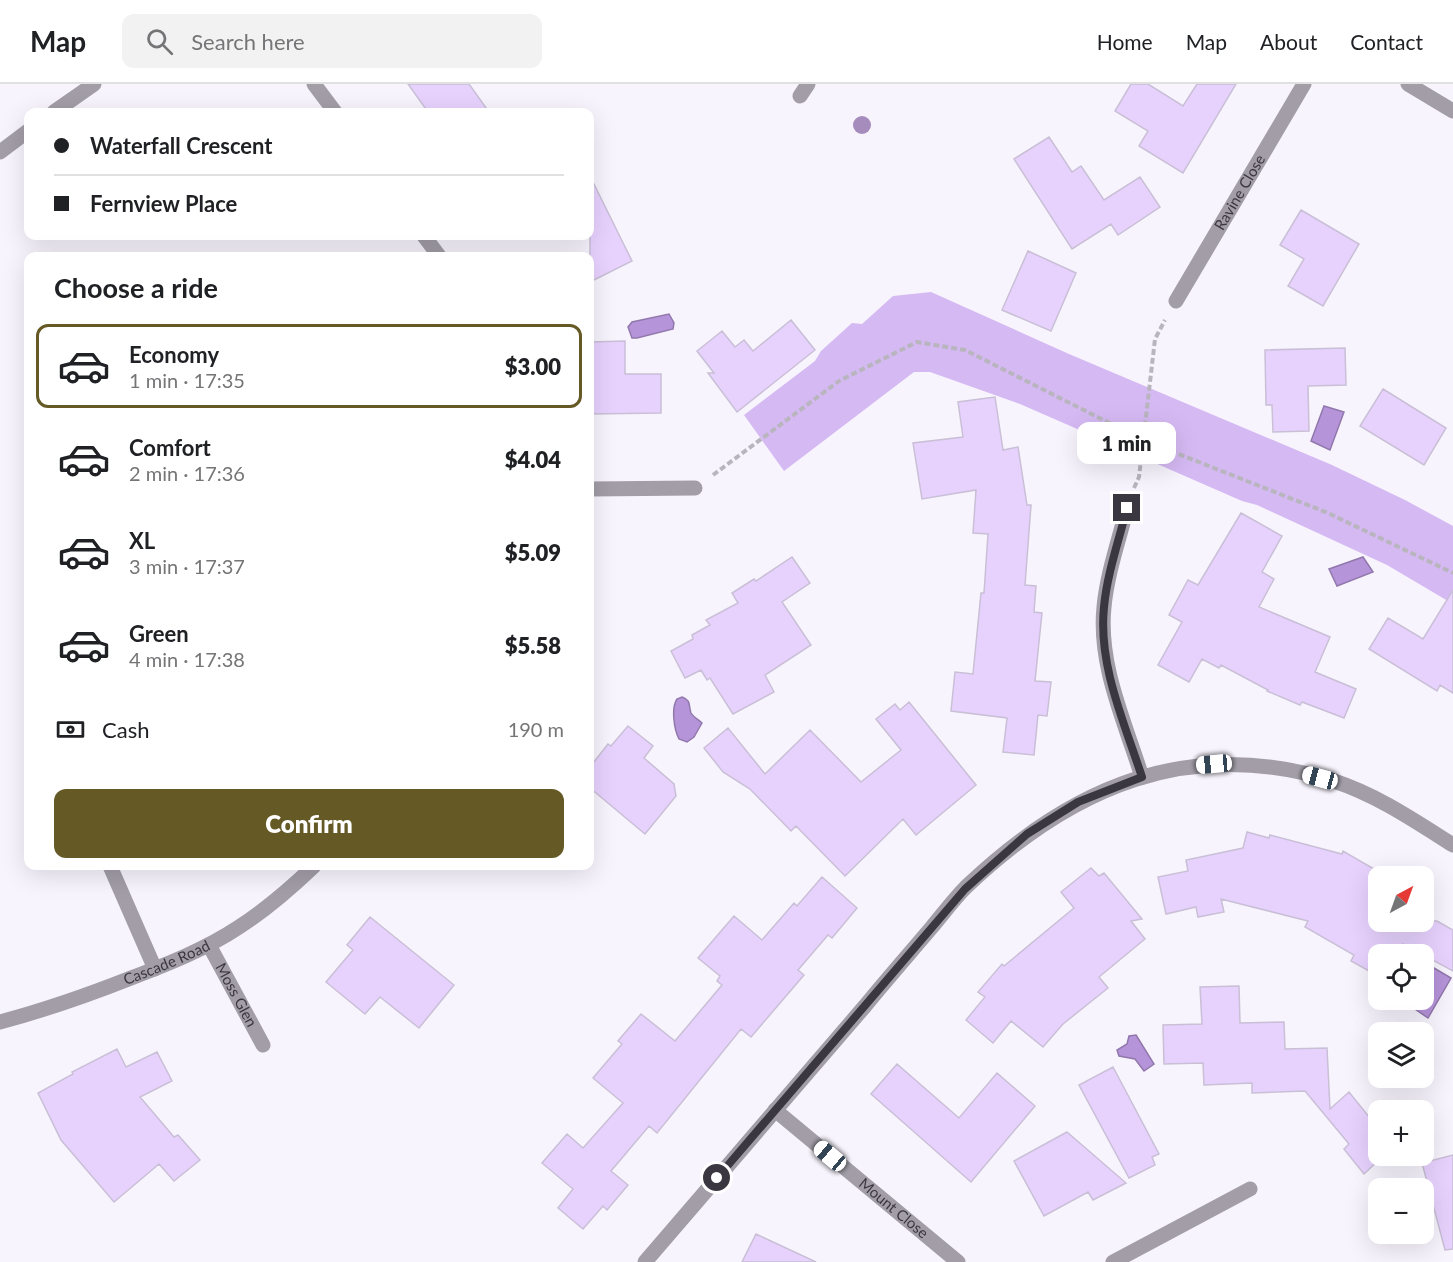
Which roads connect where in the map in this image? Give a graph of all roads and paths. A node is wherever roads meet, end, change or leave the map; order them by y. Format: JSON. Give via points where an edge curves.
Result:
{"nodes":[{"id":1,"x":94,"y":84,"type":"edge"},
{"id":2,"x":314,"y":84,"type":"edge"},
{"id":3,"x":1304,"y":84,"type":"edge"},
{"id":4,"x":1408,"y":84,"type":"edge"},
{"id":5,"x":60,"y":108,"type":"edge"},
{"id":6,"x":332,"y":108,"type":"edge"},
{"id":7,"x":1453,"y":111,"type":"edge"},
{"id":8,"x":24,"y":134,"type":"edge"},
{"id":9,"x":0,"y":152,"type":"edge"},
{"id":10,"x":1176,"y":301,"type":"joint"},
{"id":11,"x":1143,"y":440,"type":"junction"},
{"id":12,"x":695,"y":488,"type":"joint"},
{"id":13,"x":594,"y":489,"type":"edge"},
{"id":14,"x":1127,"y":508,"type":"joint"},
{"id":15,"x":1453,"y":573,"type":"edge"},
{"id":16,"x":1142,"y":777,"type":"junction"},
{"id":17,"x":1453,"y":845,"type":"edge"},
{"id":18,"x":112,"y":870,"type":"edge"},
{"id":19,"x":310,"y":870,"type":"edge"},
{"id":20,"x":209,"y":945,"type":"junction"},
{"id":21,"x":155,"y":969,"type":"junction"},
{"id":22,"x":0,"y":1022,"type":"edge"},
{"id":23,"x":262,"y":1045,"type":"dead end"},
{"id":24,"x":775,"y":1110,"type":"junction"},
{"id":25,"x":1250,"y":1189,"type":"dead end"},
{"id":26,"x":645,"y":1262,"type":"edge"},
{"id":27,"x":958,"y":1262,"type":"edge"},
{"id":28,"x":1113,"y":1262,"type":"edge"}],
"edges":[{"from":1,"to":5,"type":"street"},
{"from":2,"to":6,"type":"street"},
{"from":3,"to":10,"type":"street","name":"Ravine Close"},
{"from":4,"to":7,"type":"street"},
{"from":8,"to":9,"type":"street"},
{"from":10,"to":11,"type":"path","via":[[1155,339]]},
{"from":11,"to":12,"type":"path","via":[[965,350],[917,342],[839,381]]},
{"from":11,"to":14,"type":"path","via":[[1138,477]]},
{"from":11,"to":15,"type":"path","via":[[1328,513]]},
{"from":12,"to":13,"type":"street"},
{"from":14,"to":16,"type":"street","via":[[1104,605],[1104,639],[1111,682]]},
{"from":16,"to":17,"type":"street","via":[[1214,764],[1294,771],[1364,793]]},
{"from":16,"to":24,"type":"street","via":[[1078,802],[1027,834],[965,889]]},
{"from":18,"to":21,"type":"street"},
{"from":19,"to":20,"type":"street","name":"Cascade Road","via":[[276,901]]},
{"from":20,"to":21,"type":"street","name":"Cascade Road"},
{"from":20,"to":23,"type":"street","name":"Moss Glen"},
{"from":21,"to":22,"type":"street","name":"Cascade Road","via":[[75,1000]]},
{"from":24,"to":26,"type":"street"},
{"from":24,"to":27,"type":"street","name":"Mount Close"},
{"from":25,"to":28,"type":"street"}]}
